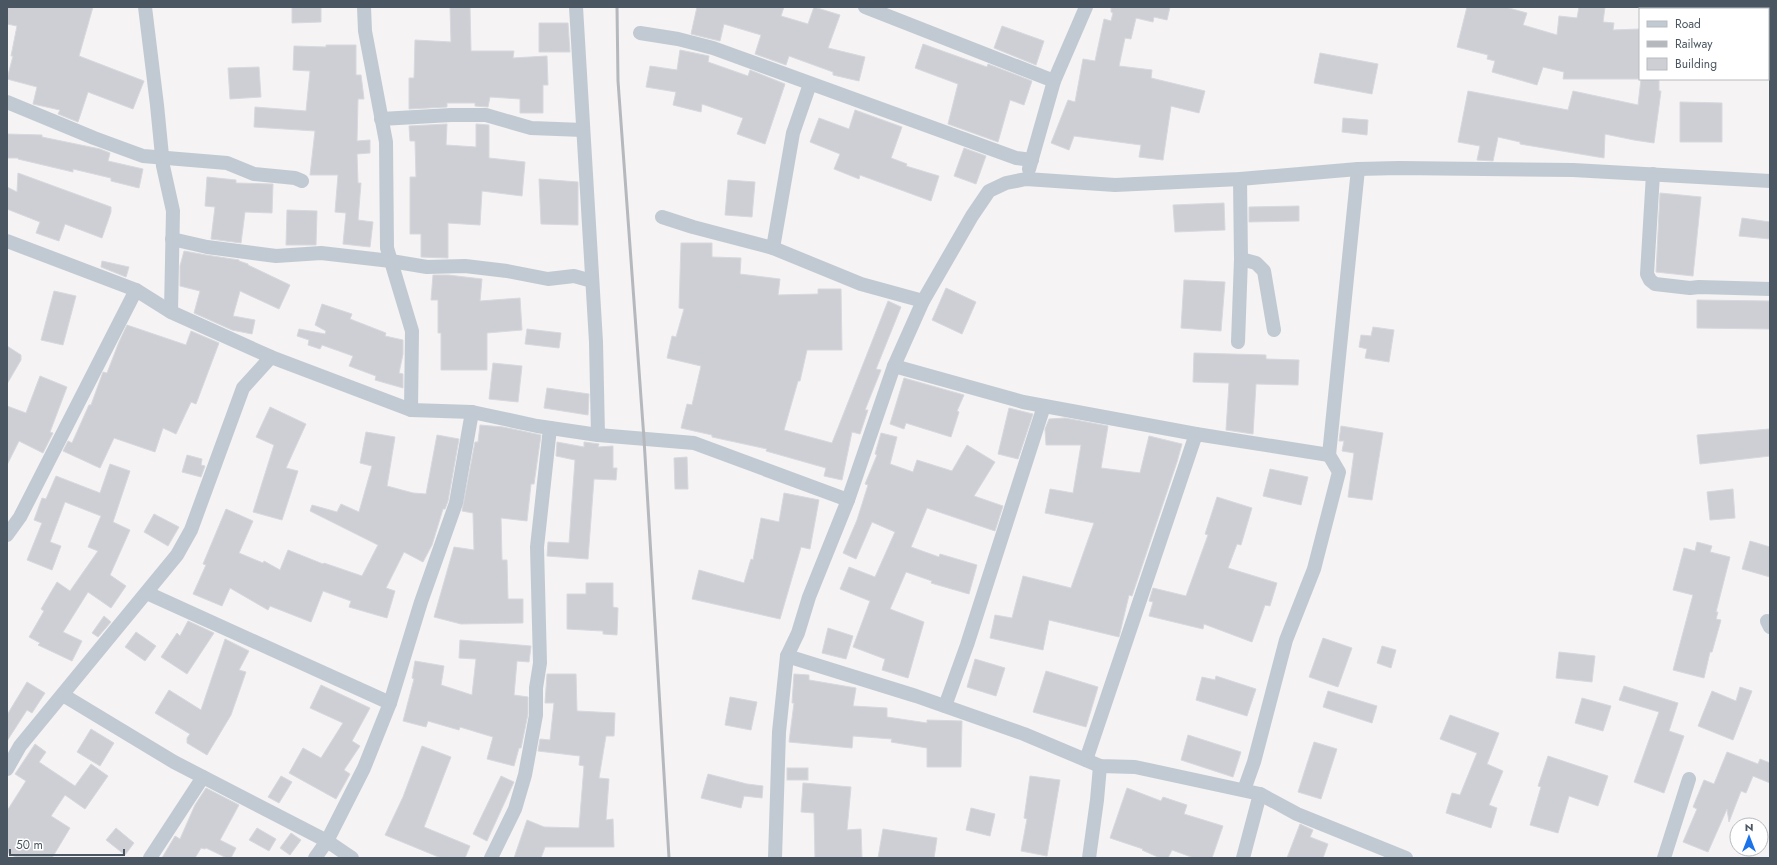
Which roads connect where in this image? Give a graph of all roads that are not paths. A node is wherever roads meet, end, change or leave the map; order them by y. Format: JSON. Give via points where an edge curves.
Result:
{"nodes":[{"id":1,"x":145,"y":7,"type":"edge"},
{"id":2,"x":364,"y":7,"type":"edge"},
{"id":3,"x":576,"y":7,"type":"edge"},
{"id":4,"x":865,"y":7,"type":"edge"},
{"id":5,"x":1086,"y":7,"type":"edge"},
{"id":6,"x":640,"y":33,"type":"dead end"},
{"id":7,"x":1054,"y":81,"type":"junction"},
{"id":8,"x":810,"y":84,"type":"junction"},
{"id":9,"x":7,"y":102,"type":"edge"},
{"id":10,"x":381,"y":119,"type":"junction"},
{"id":11,"x":583,"y":130,"type":"junction"},
{"id":12,"x":162,"y":157,"type":"junction"},
{"id":13,"x":1032,"y":160,"type":"junction"},
{"id":14,"x":1358,"y":169,"type":"junction"},
{"id":15,"x":1653,"y":174,"type":"junction"},
{"id":16,"x":1026,"y":179,"type":"junction"},
{"id":17,"x":1240,"y":179,"type":"junction"},
{"id":18,"x":302,"y":181,"type":"dead end"},
{"id":19,"x":1770,"y":181,"type":"edge"},
{"id":20,"x":662,"y":217,"type":"dead end"},
{"id":21,"x":172,"y":239,"type":"junction"},
{"id":22,"x":7,"y":241,"type":"edge"},
{"id":23,"x":773,"y":248,"type":"junction"},
{"id":24,"x":1241,"y":260,"type":"junction"},
{"id":25,"x":391,"y":261,"type":"junction"},
{"id":26,"x":592,"y":281,"type":"junction"},
{"id":27,"x":1770,"y":289,"type":"edge"},
{"id":28,"x":136,"y":290,"type":"junction"},
{"id":29,"x":923,"y":301,"type":"junction"},
{"id":30,"x":172,"y":312,"type":"junction"},
{"id":31,"x":1274,"y":330,"type":"dead end"},
{"id":32,"x":1238,"y":342,"type":"dead end"},
{"id":33,"x":271,"y":357,"type":"junction"},
{"id":34,"x":894,"y":366,"type":"junction"},
{"id":35,"x":1044,"y":406,"type":"junction"},
{"id":36,"x":411,"y":410,"type":"junction"},
{"id":37,"x":472,"y":412,"type":"junction"},
{"id":38,"x":550,"y":428,"type":"junction"},
{"id":39,"x":1196,"y":434,"type":"junction"},
{"id":40,"x":598,"y":435,"type":"junction"},
{"id":41,"x":1329,"y":455,"type":"junction"},
{"id":42,"x":848,"y":500,"type":"junction"},
{"id":43,"x":7,"y":534,"type":"edge"},
{"id":44,"x":147,"y":593,"type":"junction"},
{"id":45,"x":787,"y":656,"type":"junction"},
{"id":46,"x":63,"y":695,"type":"junction"},
{"id":47,"x":390,"y":704,"type":"junction"},
{"id":48,"x":945,"y":706,"type":"junction"},
{"id":49,"x":1086,"y":760,"type":"junction"},
{"id":50,"x":1100,"y":766,"type":"junction"},
{"id":51,"x":7,"y":769,"type":"edge"},
{"id":52,"x":203,"y":777,"type":"junction"},
{"id":53,"x":1689,"y":779,"type":"dead end"},
{"id":54,"x":1244,"y":790,"type":"junction"},
{"id":55,"x":1260,"y":794,"type":"junction"},
{"id":56,"x":327,"y":841,"type":"junction"},
{"id":57,"x":150,"y":858,"type":"edge"},
{"id":58,"x":315,"y":858,"type":"edge"},
{"id":59,"x":352,"y":858,"type":"edge"},
{"id":60,"x":491,"y":858,"type":"edge"},
{"id":61,"x":775,"y":858,"type":"edge"},
{"id":62,"x":1089,"y":858,"type":"edge"},
{"id":63,"x":1243,"y":858,"type":"edge"},
{"id":64,"x":1406,"y":858,"type":"edge"},
{"id":65,"x":1664,"y":858,"type":"edge"}],
"edges":[{"from":1,"to":12,"type":"street"},
{"from":2,"to":10,"type":"street","via":[[365,31]]},
{"from":3,"to":11,"type":"street"},
{"from":4,"to":7,"type":"street"},
{"from":5,"to":7,"type":"street"},
{"from":6,"to":8,"type":"street","via":[[713,48]]},
{"from":7,"to":13,"type":"street"},
{"from":8,"to":13,"type":"street","via":[[1016,158]]},
{"from":8,"to":23,"type":"street","via":[[793,133]]},
{"from":9,"to":12,"type":"street","via":[[143,156]]},
{"from":10,"to":11,"type":"street","via":[[486,115],[531,128]]},
{"from":10,"to":25,"type":"street","via":[[386,142],[387,248]]},
{"from":11,"to":26,"type":"street"},
{"from":12,"to":18,"type":"street","via":[[227,163],[254,174],[296,178]]},
{"from":12,"to":21,"type":"street","via":[[174,211]]},
{"from":13,"to":16,"type":"street"},
{"from":14,"to":15,"type":"street","via":[[1573,170]]},
{"from":14,"to":17,"type":"street"},
{"from":14,"to":41,"type":"street"},
{"from":15,"to":19,"type":"street"},
{"from":15,"to":27,"type":"street","via":[[1647,260],[1647,274],[1650,280],[1655,284],[1690,288]]},
{"from":16,"to":17,"type":"street","via":[[1115,185]]},
{"from":16,"to":29,"type":"street","via":[[1006,182],[989,191]]},
{"from":17,"to":24,"type":"street"},
{"from":20,"to":23,"type":"street"},
{"from":21,"to":25,"type":"street","via":[[207,247],[276,256],[321,253]]},
{"from":21,"to":30,"type":"street"},
{"from":22,"to":28,"type":"street"},
{"from":23,"to":29,"type":"street","via":[[861,284]]},
{"from":24,"to":31,"type":"street","via":[[1256,263],[1264,271]]},
{"from":24,"to":32,"type":"street"},
{"from":25,"to":26,"type":"street","via":[[427,267],[465,266],[548,279],[574,276]]},
{"from":25,"to":36,"type":"street","via":[[412,331]]},
{"from":26,"to":40,"type":"street"},
{"from":28,"to":30,"type":"street"},
{"from":28,"to":43,"type":"street","via":[[20,517]]},
{"from":29,"to":34,"type":"street"},
{"from":30,"to":33,"type":"street"},
{"from":33,"to":36,"type":"street"},
{"from":33,"to":44,"type":"street","via":[[243,388],[191,530],[176,555]]},
{"from":34,"to":35,"type":"street"},
{"from":34,"to":42,"type":"street"},
{"from":35,"to":39,"type":"street"},
{"from":35,"to":48,"type":"street"},
{"from":36,"to":37,"type":"street"},
{"from":37,"to":38,"type":"street"},
{"from":37,"to":47,"type":"street","via":[[456,503],[421,602]]},
{"from":38,"to":40,"type":"street"},
{"from":38,"to":60,"type":"street","via":[[537,547],[540,664],[536,688],[536,715],[525,775],[515,809]]},
{"from":39,"to":41,"type":"street"},
{"from":39,"to":49,"type":"street"},
{"from":40,"to":42,"type":"street","via":[[694,443]]},
{"from":41,"to":54,"type":"street","via":[[1339,472],[1314,569],[1286,640],[1254,762]]},
{"from":42,"to":45,"type":"street"},
{"from":44,"to":46,"type":"street"},
{"from":44,"to":47,"type":"street"},
{"from":45,"to":48,"type":"street"},
{"from":45,"to":61,"type":"street","via":[[779,732]]},
{"from":46,"to":51,"type":"street","via":[[20,746]]},
{"from":46,"to":52,"type":"street"},
{"from":47,"to":56,"type":"street","via":[[364,768]]},
{"from":48,"to":49,"type":"street","via":[[1024,734]]},
{"from":49,"to":50,"type":"street"},
{"from":50,"to":54,"type":"street","via":[[1135,767]]},
{"from":50,"to":62,"type":"street"},
{"from":52,"to":56,"type":"street"},
{"from":52,"to":57,"type":"street"},
{"from":53,"to":65,"type":"street"},
{"from":54,"to":55,"type":"street"},
{"from":55,"to":63,"type":"street"},
{"from":55,"to":64,"type":"street","via":[[1297,814]]},
{"from":56,"to":58,"type":"street"},
{"from":56,"to":59,"type":"street"}]}
